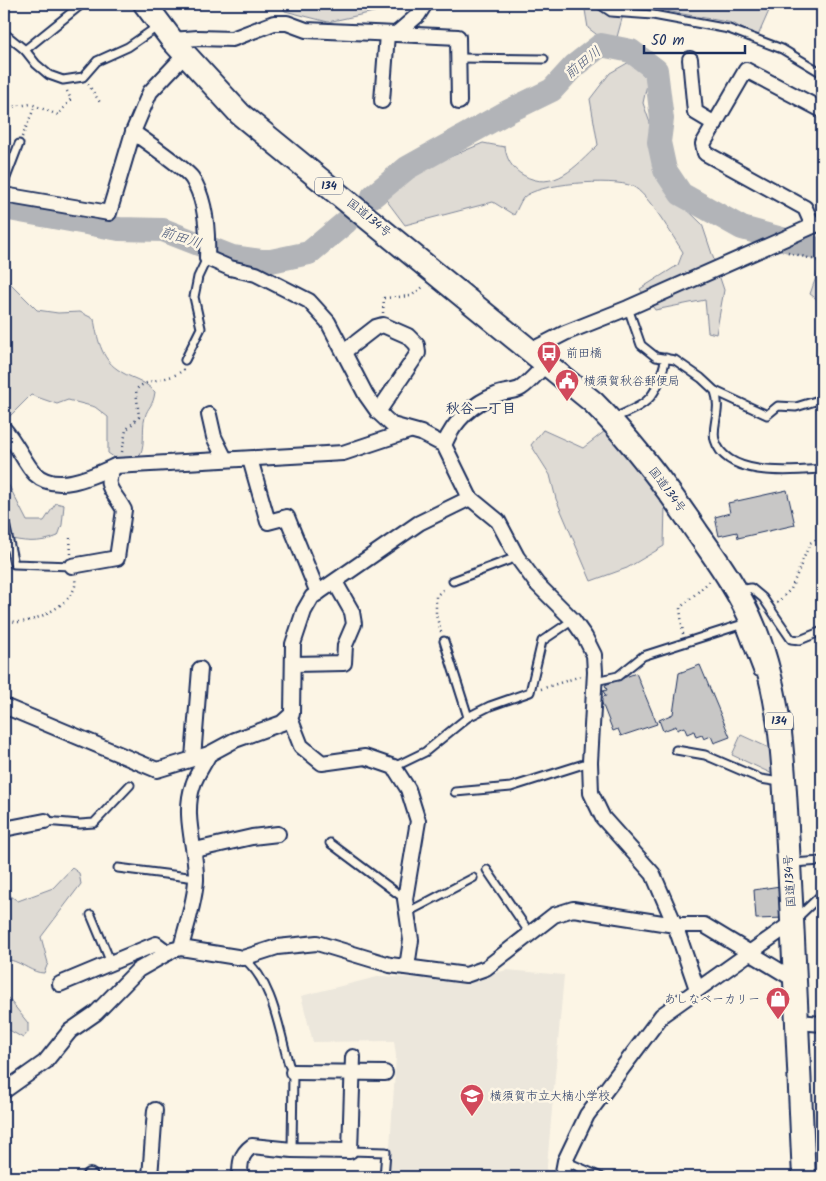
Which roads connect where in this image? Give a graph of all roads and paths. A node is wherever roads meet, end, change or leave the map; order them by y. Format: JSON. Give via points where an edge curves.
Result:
{"nodes":[{"id":1,"x":82,"y":4,"type":"edge"},
{"id":2,"x":145,"y":4,"type":"edge"},
{"id":3,"x":425,"y":4,"type":"edge"},
{"id":4,"x":599,"y":4,"type":"edge"},
{"id":5,"x":4,"y":33,"type":"edge"},
{"id":6,"x":391,"y":34,"type":"junction"},
{"id":7,"x":172,"y":40,"type":"junction"},
{"id":8,"x":25,"y":50,"type":"junction"},
{"id":9,"x":459,"y":58,"type":"junction"},
{"id":10,"x":544,"y":59,"type":"dead end"},
{"id":11,"x":690,"y":59,"type":"dead end"},
{"id":12,"x":822,"y":73,"type":"edge"},
{"id":13,"x":83,"y":77,"type":"junction"},
{"id":14,"x":64,"y":80,"type":"junction"},
{"id":15,"x":382,"y":101,"type":"dead end"},
{"id":16,"x":460,"y":102,"type":"dead end"},
{"id":17,"x":101,"y":104,"type":"dead end"},
{"id":18,"x":36,"y":106,"type":"junction"},
{"id":19,"x":4,"y":108,"type":"edge"},
{"id":20,"x":822,"y":110,"type":"edge"},
{"id":21,"x":715,"y":124,"type":"junction"},
{"id":22,"x":133,"y":132,"type":"junction"},
{"id":23,"x":19,"y":144,"type":"joint"},
{"id":24,"x":4,"y":183,"type":"edge"},
{"id":25,"x":4,"y":195,"type":"edge"},
{"id":26,"x":818,"y":224,"type":"edge"},
{"id":27,"x":769,"y":246,"type":"junction"},
{"id":28,"x":206,"y":258,"type":"junction"},
{"id":29,"x":822,"y":262,"type":"edge"},
{"id":30,"x":437,"y":274,"type":"junction"},
{"id":31,"x":628,"y":308,"type":"junction"},
{"id":32,"x":383,"y":325,"type":"junction"},
{"id":33,"x":345,"y":351,"type":"junction"},
{"id":34,"x":538,"y":358,"type":"junction"},
{"id":35,"x":666,"y":358,"type":"junction"},
{"id":36,"x":185,"y":360,"type":"joint"},
{"id":37,"x":715,"y":391,"type":"junction"},
{"id":38,"x":822,"y":399,"type":"edge"},
{"id":39,"x":378,"y":412,"type":"junction"},
{"id":40,"x":209,"y":415,"type":"dead end"},
{"id":41,"x":611,"y":420,"type":"junction"},
{"id":42,"x":4,"y":430,"type":"edge"},
{"id":43,"x":410,"y":432,"type":"junction"},
{"id":44,"x":444,"y":446,"type":"junction"},
{"id":45,"x":224,"y":459,"type":"junction"},
{"id":46,"x":250,"y":459,"type":"junction"},
{"id":47,"x":118,"y":466,"type":"junction"},
{"id":48,"x":822,"y":468,"type":"edge"},
{"id":49,"x":470,"y":498,"type":"junction"},
{"id":50,"x":4,"y":519,"type":"edge"},
{"id":51,"x":822,"y":536,"type":"edge"},
{"id":52,"x":517,"y":557,"type":"junction"},
{"id":53,"x":72,"y":566,"type":"joint"},
{"id":54,"x":724,"y":570,"type":"junction"},
{"id":55,"x":453,"y":581,"type":"joint"},
{"id":56,"x":335,"y":582,"type":"junction"},
{"id":57,"x":736,"y":591,"type":"junction"},
{"id":58,"x":73,"y":592,"type":"dead end"},
{"id":59,"x":318,"y":593,"type":"junction"},
{"id":60,"x":771,"y":610,"type":"junction"},
{"id":61,"x":4,"y":618,"type":"edge"},
{"id":62,"x":573,"y":620,"type":"junction"},
{"id":63,"x":822,"y":631,"type":"edge"},
{"id":64,"x":444,"y":641,"type":"joint"},
{"id":65,"x":684,"y":643,"type":"junction"},
{"id":66,"x":294,"y":664,"type":"junction"},
{"id":67,"x":200,"y":669,"type":"dead end"},
{"id":68,"x":595,"y":677,"type":"junction"},
{"id":69,"x":766,"y":687,"type":"junction"},
{"id":70,"x":530,"y":692,"type":"junction"},
{"id":71,"x":4,"y":706,"type":"edge"},
{"id":72,"x":468,"y":717,"type":"junction"},
{"id":73,"x":290,"y":718,"type":"junction"},
{"id":74,"x":676,"y":750,"type":"dead end"},
{"id":75,"x":209,"y":754,"type":"junction"},
{"id":76,"x":193,"y":758,"type":"junction"},
{"id":77,"x":590,"y":762,"type":"junction"},
{"id":78,"x":394,"y":767,"type":"junction"},
{"id":79,"x":785,"y":783,"type":"junction"},
{"id":80,"x":130,"y":785,"type":"dead end"},
{"id":81,"x":455,"y":792,"type":"dead end"},
{"id":82,"x":45,"y":821,"type":"joint"},
{"id":83,"x":4,"y":826,"type":"edge"},
{"id":84,"x":278,"y":834,"type":"dead end"},
{"id":85,"x":330,"y":843,"type":"dead end"},
{"id":86,"x":195,"y":850,"type":"junction"},
{"id":87,"x":822,"y":861,"type":"edge"},
{"id":88,"x":789,"y":863,"type":"junction"},
{"id":89,"x":118,"y":868,"type":"dead end"},
{"id":90,"x":487,"y":870,"type":"dead end"},
{"id":91,"x":196,"y":878,"type":"junction"},
{"id":92,"x":473,"y":878,"type":"dead end"},
{"id":93,"x":822,"y":894,"type":"edge"},
{"id":94,"x":406,"y":906,"type":"junction"},
{"id":95,"x":91,"y":916,"type":"dead end"},
{"id":96,"x":793,"y":922,"type":"junction"},
{"id":97,"x":675,"y":925,"type":"junction"},
{"id":98,"x":529,"y":932,"type":"junction"},
{"id":99,"x":174,"y":950,"type":"junction"},
{"id":100,"x":751,"y":953,"type":"junction"},
{"id":101,"x":243,"y":958,"type":"junction"},
{"id":102,"x":111,"y":963,"type":"junction"},
{"id":103,"x":407,"y":967,"type":"junction"},
{"id":104,"x":794,"y":980,"type":"junction"},
{"id":105,"x":60,"y":984,"type":"dead end"},
{"id":106,"x":697,"y":989,"type":"junction"},
{"id":107,"x":798,"y":1022,"type":"junction"},
{"id":108,"x":822,"y":1024,"type":"edge"},
{"id":109,"x":353,"y":1057,"type":"dead end"},
{"id":110,"x":294,"y":1072,"type":"junction"},
{"id":111,"x":353,"y":1072,"type":"junction"},
{"id":112,"x":385,"y":1073,"type":"dead end"},
{"id":113,"x":4,"y":1091,"type":"edge"},
{"id":114,"x":155,"y":1110,"type":"dead end"},
{"id":115,"x":292,"y":1150,"type":"junction"},
{"id":116,"x":350,"y":1151,"type":"junction"},
{"id":117,"x":565,"y":1161,"type":"junction"},
{"id":118,"x":150,"y":1177,"type":"edge"},
{"id":119,"x":240,"y":1177,"type":"edge"},
{"id":120,"x":384,"y":1177,"type":"edge"},
{"id":121,"x":562,"y":1177,"type":"edge"},
{"id":122,"x":601,"y":1177,"type":"edge"},
{"id":123,"x":804,"y":1177,"type":"edge"}],
"edges":[{"from":1,"to":8,"type":"lane"},
{"from":2,"to":7,"type":"highway","name":"国道134号","number":"134"},
{"from":3,"to":6,"type":"street","via":[[418,14]]},
{"from":4,"to":12,"type":"lane","via":[[611,12],[653,15],[729,29],[782,49]]},
{"from":5,"to":8,"type":"lane"},
{"from":6,"to":7,"type":"street","via":[[306,30],[287,23],[274,23],[232,39]]},
{"from":6,"to":9,"type":"street","via":[[458,37]]},
{"from":6,"to":15,"type":"street"},
{"from":7,"to":13,"type":"lane","via":[[128,47],[97,61]]},
{"from":7,"to":22,"type":"street"},
{"from":7,"to":30,"type":"highway","name":"国道134号","number":"134","via":[[240,114]]},
{"from":8,"to":14,"type":"lane","via":[[42,70]]},
{"from":9,"to":10,"type":"lane"},
{"from":9,"to":16,"type":"street"},
{"from":11,"to":21,"type":"street","via":[[695,112]]},
{"from":13,"to":14,"type":"lane"},
{"from":13,"to":17,"type":"path"},
{"from":14,"to":18,"type":"path","via":[[71,99],[65,109],[58,114]]},
{"from":18,"to":19,"type":"path"},
{"from":18,"to":23,"type":"path"},
{"from":20,"to":21,"type":"street","via":[[746,70]]},
{"from":21,"to":26,"type":"street","via":[[703,144],[705,153],[805,208]]},
{"from":22,"to":25,"type":"street","via":[[109,213]]},
{"from":22,"to":28,"type":"street","via":[[191,177],[202,206],[208,238]]},
{"from":23,"to":24,"type":"lane"},
{"from":26,"to":27,"type":"street"},
{"from":27,"to":29,"type":"path"},
{"from":27,"to":31,"type":"street"},
{"from":28,"to":33,"type":"street","via":[[256,274],[309,301],[328,322]]},
{"from":28,"to":36,"type":"lane","via":[[194,297],[201,328]]},
{"from":30,"to":32,"type":"path","via":[[411,296],[384,298]]},
{"from":30,"to":34,"type":"highway","name":"国道134号","number":"134"},
{"from":31,"to":34,"type":"street","via":[[565,333]]},
{"from":31,"to":35,"type":"lane","via":[[641,345],[656,357]]},
{"from":32,"to":33,"type":"street"},
{"from":32,"to":39,"type":"street","via":[[408,336],[417,345],[418,353]]},
{"from":33,"to":39,"type":"street"},
{"from":34,"to":41,"type":"highway","name":"国道134号","number":"134"},
{"from":34,"to":44,"type":"street","via":[[520,389],[483,400],[464,413],[450,431]]},
{"from":35,"to":37,"type":"lane","via":[[675,360]]},
{"from":35,"to":41,"type":"lane","via":[[652,397]]},
{"from":36,"to":47,"type":"path","via":[[184,369],[179,374],[141,385],[136,390],[139,417],[126,430]]},
{"from":37,"to":38,"type":"lane","via":[[767,415],[778,406],[796,407]]},
{"from":37,"to":48,"type":"lane","via":[[719,403],[714,439],[722,454],[736,464],[753,469],[799,471]]},
{"from":39,"to":43,"type":"street","via":[[392,425]]},
{"from":40,"to":45,"type":"street"},
{"from":41,"to":54,"type":"highway","name":"国道134号","number":"134","via":[[671,495]]},
{"from":42,"to":47,"type":"street","via":[[34,473],[43,479],[65,483]]},
{"from":43,"to":44,"type":"street","via":[[421,433]]},
{"from":43,"to":46,"type":"street","via":[[343,453]]},
{"from":44,"to":49,"type":"street"},
{"from":45,"to":46,"type":"street"},
{"from":45,"to":47,"type":"street"},
{"from":46,"to":59,"type":"street","via":[[268,522],[287,517]]},
{"from":47,"to":53,"type":"street","via":[[108,475],[108,486],[124,510],[117,558]]},
{"from":49,"to":52,"type":"street","via":[[498,521]]},
{"from":49,"to":56,"type":"street","via":[[419,523]]},
{"from":50,"to":53,"type":"lane","via":[[14,564]]},
{"from":51,"to":60,"type":"path","via":[[810,543],[791,589]]},
{"from":52,"to":55,"type":"lane"},
{"from":52,"to":62,"type":"street","via":[[537,584]]},
{"from":54,"to":57,"type":"highway","name":"国道134号","number":"134"},
{"from":54,"to":65,"type":"path","via":[[680,608]]},
{"from":55,"to":64,"type":"path","via":[[436,596],[436,615]]},
{"from":56,"to":59,"type":"street"},
{"from":56,"to":66,"type":"street","via":[[352,612],[354,624],[345,645],[344,663]]},
{"from":57,"to":60,"type":"lane","via":[[751,588]]},
{"from":57,"to":69,"type":"highway","name":"国道134号","number":"134","via":[[755,629]]},
{"from":58,"to":61,"type":"path","via":[[54,612],[17,622]]},
{"from":59,"to":66,"type":"street","via":[[304,611],[293,644]]},
{"from":60,"to":63,"type":"lane","via":[[791,639],[800,640]]},
{"from":62,"to":68,"type":"street","via":[[594,656]]},
{"from":62,"to":70,"type":"lane","via":[[542,641]]},
{"from":64,"to":72,"type":"lane"},
{"from":65,"to":68,"type":"lane","via":[[643,656],[613,678]]},
{"from":65,"to":69,"type":"lane","via":[[740,625]]},
{"from":66,"to":73,"type":"street"},
{"from":67,"to":76,"type":"street"},
{"from":68,"to":70,"type":"path"},
{"from":68,"to":77,"type":"street"},
{"from":69,"to":79,"type":"highway","name":"国道134号","number":"134","via":[[779,717]]},
{"from":70,"to":72,"type":"lane"},
{"from":71,"to":76,"type":"street","via":[[157,770]]},
{"from":72,"to":78,"type":"lane","via":[[425,752]]},
{"from":73,"to":75,"type":"street"},
{"from":73,"to":78,"type":"street","via":[[301,746],[322,763],[365,756]]},
{"from":74,"to":79,"type":"lane","via":[[704,755],[761,779]]},
{"from":75,"to":76,"type":"street"},
{"from":75,"to":86,"type":"street","via":[[193,785],[189,811]]},
{"from":77,"to":81,"type":"lane","via":[[511,787]]},
{"from":77,"to":97,"type":"street","via":[[591,793],[603,818],[653,874]]},
{"from":78,"to":94,"type":"street","via":[[408,789],[418,821]]},
{"from":79,"to":88,"type":"highway","name":"国道134号","number":"134"},
{"from":80,"to":82,"type":"lane","via":[[94,823]]},
{"from":82,"to":83,"type":"street"},
{"from":84,"to":86,"type":"street","via":[[252,836]]},
{"from":85,"to":94,"type":"lane"},
{"from":86,"to":91,"type":"street"},
{"from":87,"to":88,"type":"lane"},
{"from":88,"to":96,"type":"highway","name":"国道134号","number":"134"},
{"from":89,"to":91,"type":"lane"},
{"from":90,"to":98,"type":"lane"},
{"from":91,"to":99,"type":"street"},
{"from":92,"to":94,"type":"lane"},
{"from":93,"to":96,"type":"lane"},
{"from":94,"to":103,"type":"street","via":[[411,940]]},
{"from":95,"to":102,"type":"lane"},
{"from":96,"to":100,"type":"street"},
{"from":96,"to":104,"type":"highway","name":"国道134号","number":"134"},
{"from":97,"to":98,"type":"street","via":[[573,909],[554,915]]},
{"from":97,"to":100,"type":"street","via":[[704,925]]},
{"from":97,"to":106,"type":"street"},
{"from":98,"to":103,"type":"street","via":[[486,968],[466,974]]},
{"from":99,"to":101,"type":"street"},
{"from":99,"to":102,"type":"street","via":[[156,944]]},
{"from":99,"to":113,"type":"street","via":[[138,970],[96,1013],[70,1031],[45,1062]]},
{"from":100,"to":104,"type":"street"},
{"from":100,"to":106,"type":"street"},
{"from":101,"to":103,"type":"street","via":[[277,948],[317,944]]},
{"from":101,"to":110,"type":"lane","via":[[252,965],[262,982]]},
{"from":102,"to":105,"type":"street"},
{"from":104,"to":107,"type":"highway","name":"国道134号","number":"134"},
{"from":106,"to":117,"type":"street","via":[[662,1015],[587,1115]]},
{"from":107,"to":108,"type":"street"},
{"from":107,"to":123,"type":"highway","name":"国道134号","number":"134"},
{"from":109,"to":111,"type":"street"},
{"from":110,"to":111,"type":"street"},
{"from":110,"to":115,"type":"lane"},
{"from":111,"to":112,"type":"street"},
{"from":111,"to":116,"type":"street"},
{"from":114,"to":118,"type":"street"},
{"from":115,"to":116,"type":"street"},
{"from":115,"to":119,"type":"street","via":[[252,1146],[244,1152],[240,1162]]},
{"from":116,"to":120,"type":"lane","via":[[386,1152]]},
{"from":117,"to":121,"type":"street"},
{"from":117,"to":122,"type":"lane"}]}
